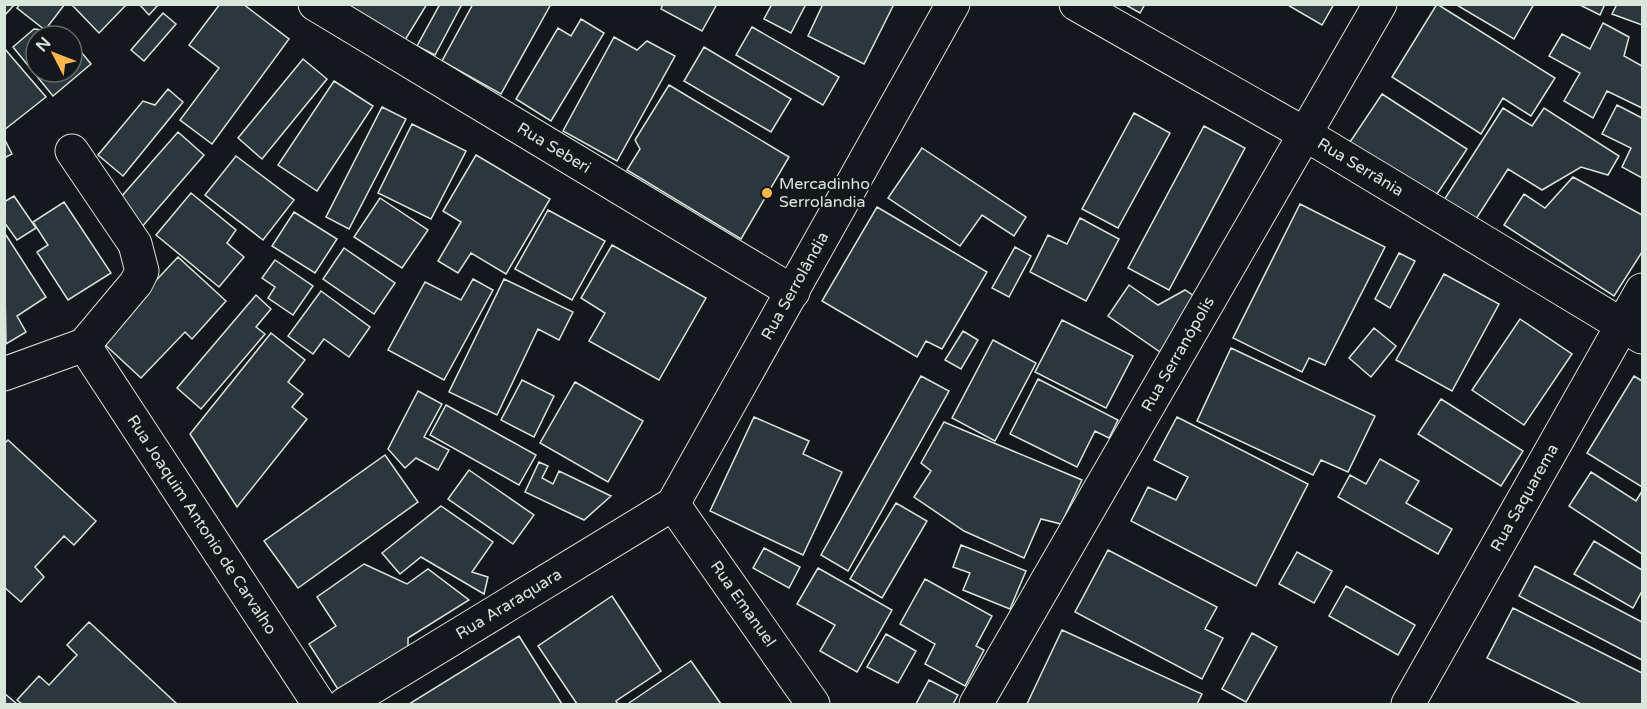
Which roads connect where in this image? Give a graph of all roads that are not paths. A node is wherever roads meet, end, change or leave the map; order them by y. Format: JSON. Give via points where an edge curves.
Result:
{"nodes":[{"id":1,"x":315,"y":4,"type":"edge"},
{"id":2,"x":954,"y":4,"type":"edge"},
{"id":3,"x":1076,"y":4,"type":"edge"},
{"id":4,"x":1380,"y":4,"type":"edge"},
{"id":5,"x":1305,"y":134,"type":"junction"},
{"id":6,"x":72,"y":151,"type":"dead end"},
{"id":7,"x":1642,"y":290,"type":"edge"},
{"id":8,"x":793,"y":292,"type":"junction"},
{"id":9,"x":1632,"y":331,"type":"edge"},
{"id":10,"x":84,"y":345,"type":"junction"},
{"id":11,"x":4,"y":374,"type":"edge"},
{"id":12,"x":673,"y":504,"type":"junction"},
{"id":13,"x":319,"y":705,"type":"edge"},
{"id":14,"x":345,"y":705,"type":"edge"},
{"id":15,"x":813,"y":705,"type":"edge"},
{"id":16,"x":976,"y":705,"type":"edge"},
{"id":17,"x":1408,"y":705,"type":"edge"}],
"edges":[{"from":1,"to":8,"type":"street","name":"Rua Seberi"},
{"from":2,"to":8,"type":"street","name":"Rua Serrolândia"},
{"from":3,"to":5,"type":"street","name":"Rua Serrânia"},
{"from":4,"to":5,"type":"street","name":"Rua Serranópolis"},
{"from":5,"to":9,"type":"street","name":"Rua Serrânia"},
{"from":5,"to":16,"type":"street","name":"Rua Serranópolis"},
{"from":6,"to":10,"type":"street","via":[[135,244],[142,271]]},
{"from":7,"to":9,"type":"street","name":"Rua Saquarema"},
{"from":8,"to":12,"type":"street","name":"Rua Serrolândia"},
{"from":9,"to":17,"type":"street","name":"Rua Saquarema"},
{"from":10,"to":11,"type":"street"},
{"from":10,"to":13,"type":"street","name":"Rua Joaquim Antonio de Carvalho"},
{"from":12,"to":14,"type":"street","name":"Rua Araraquara"},
{"from":12,"to":15,"type":"street","name":"Rua Emanuel"}]}
